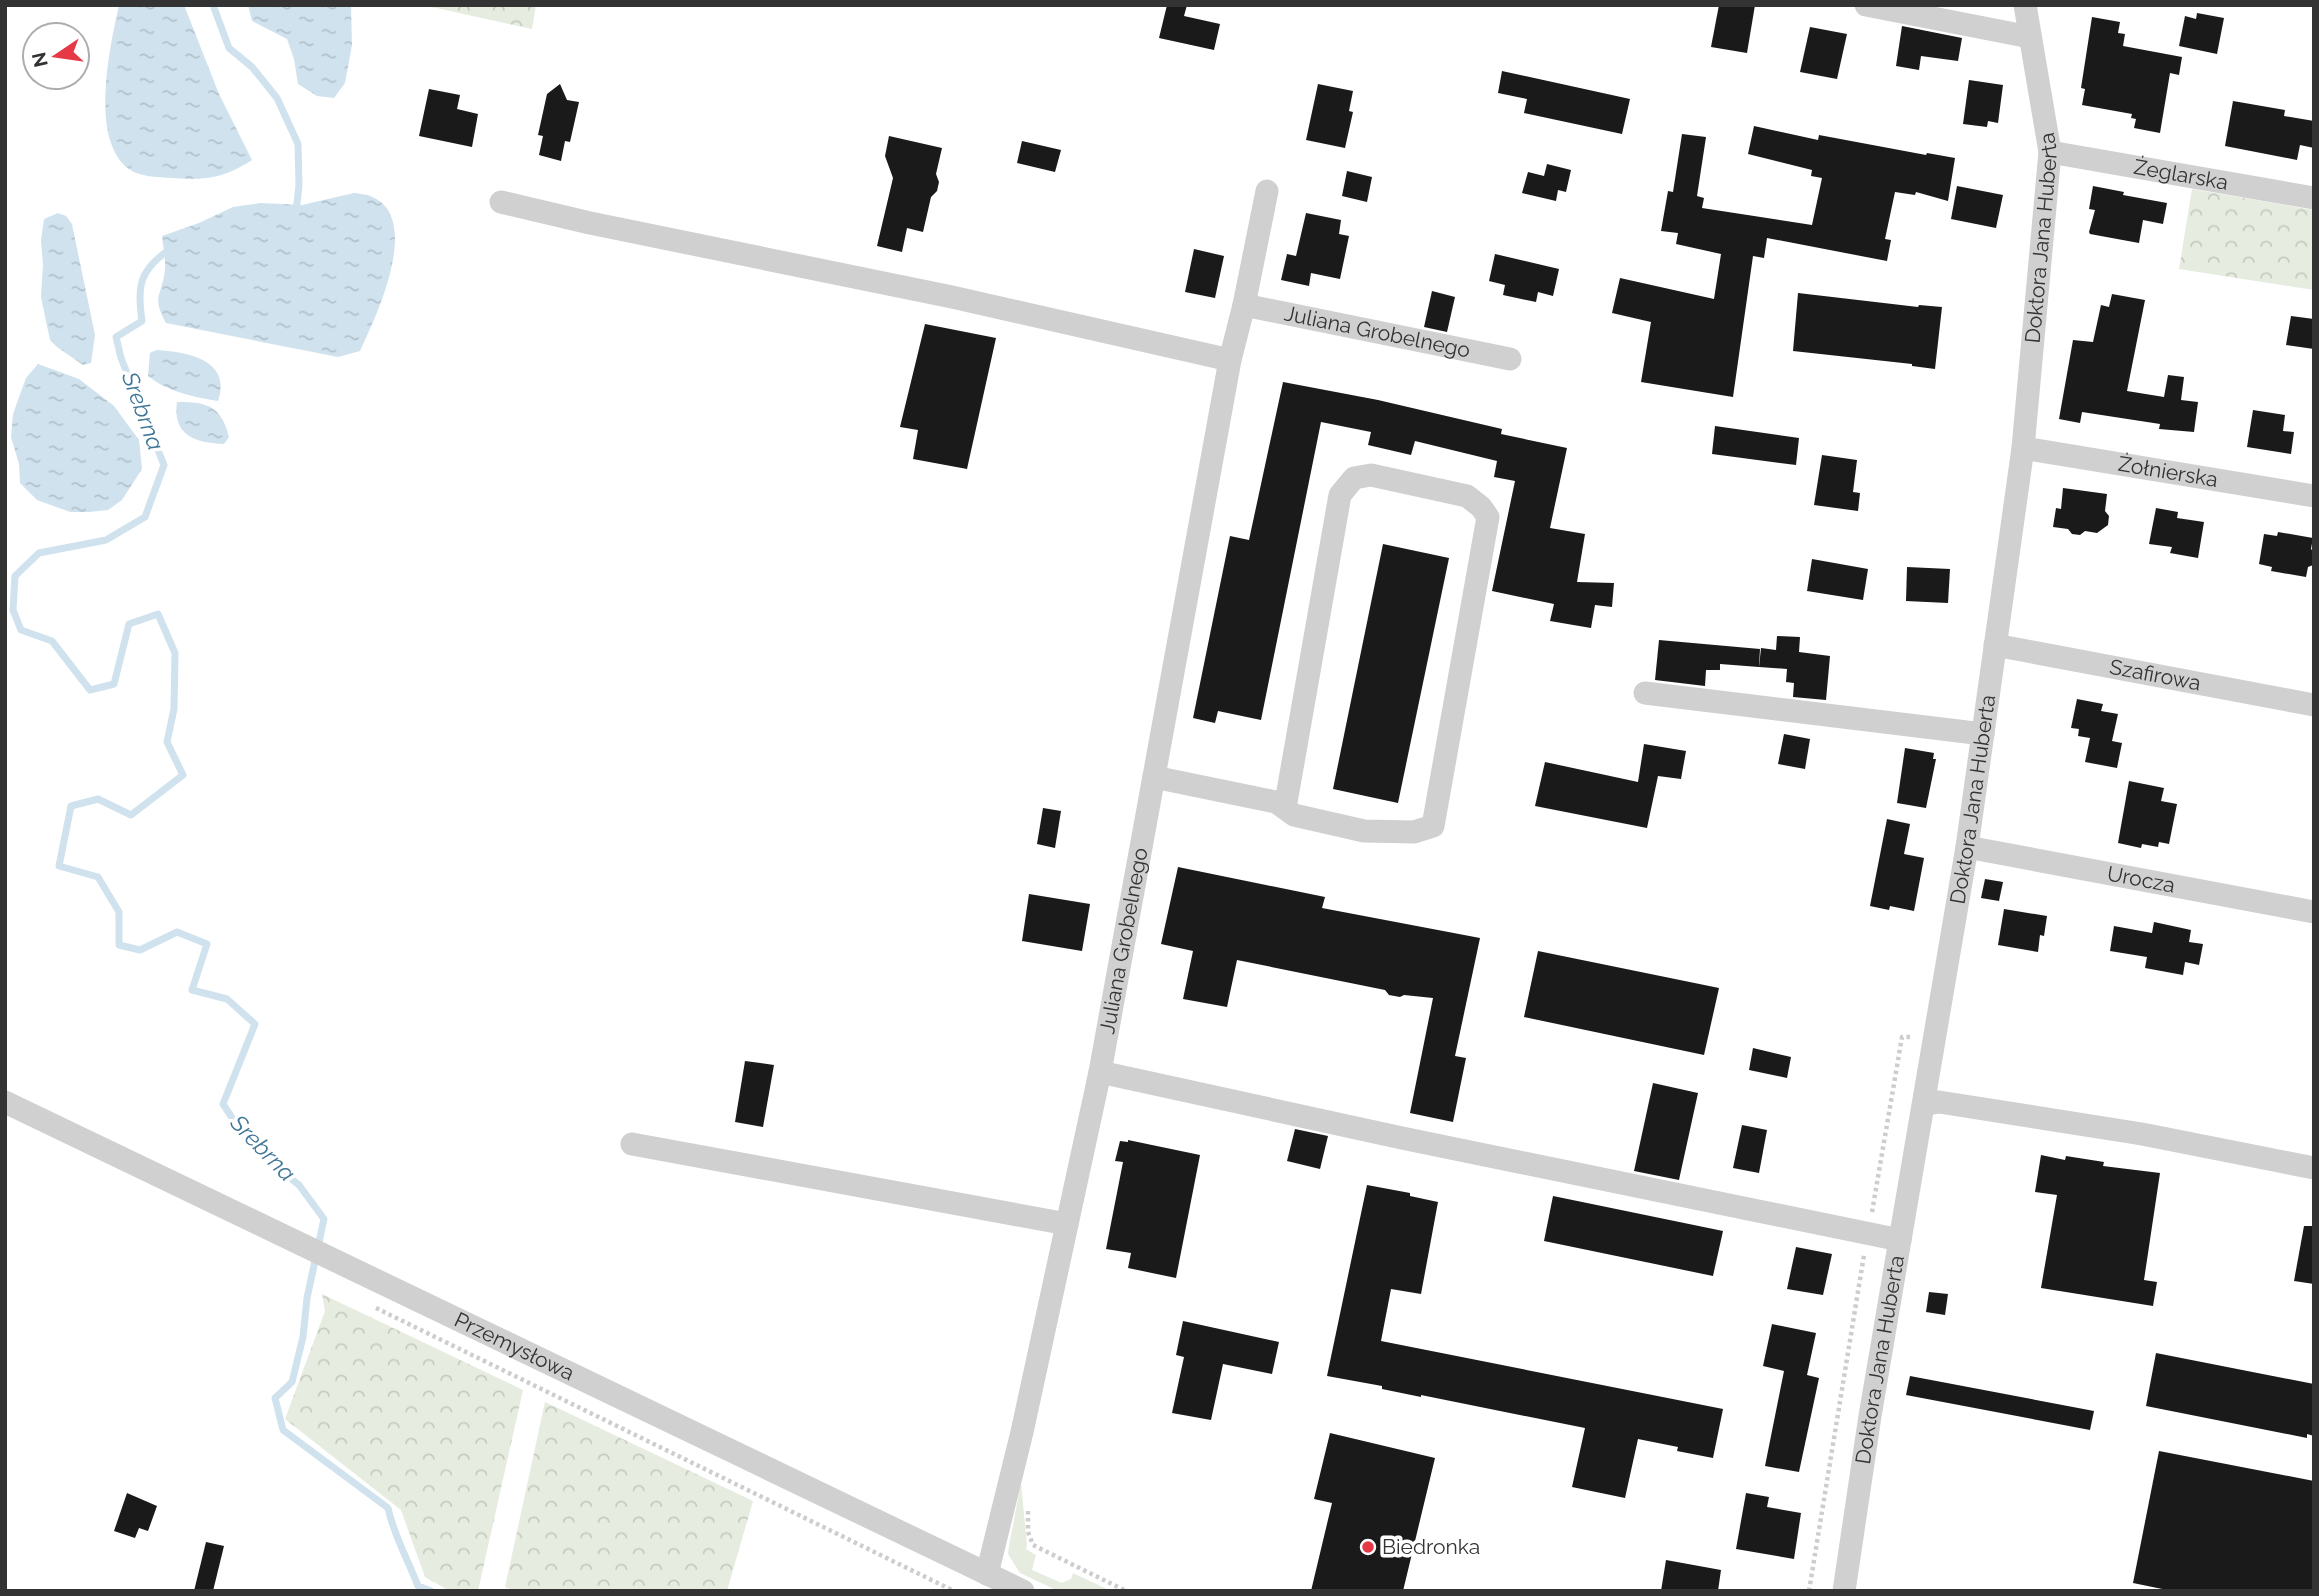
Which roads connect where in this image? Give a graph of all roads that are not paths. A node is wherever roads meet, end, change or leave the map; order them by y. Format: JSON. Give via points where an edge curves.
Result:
{"nodes":[{"id":1,"x":1866,"y":5,"type":"edge"},
{"id":2,"x":2025,"y":5,"type":"edge"},
{"id":3,"x":2030,"y":37,"type":"junction"},
{"id":4,"x":2050,"y":152,"type":"junction"},
{"id":5,"x":1267,"y":191,"type":"dead end"},
{"id":6,"x":2314,"y":198,"type":"edge"},
{"id":7,"x":501,"y":202,"type":"dead end"},
{"id":8,"x":1244,"y":305,"type":"junction"},
{"id":9,"x":1510,"y":359,"type":"dead end"},
{"id":10,"x":1230,"y":360,"type":"junction"},
{"id":11,"x":2023,"y":448,"type":"junction"},
{"id":12,"x":2314,"y":496,"type":"edge"},
{"id":13,"x":1995,"y":645,"type":"junction"},
{"id":14,"x":1645,"y":693,"type":"dead end"},
{"id":15,"x":2314,"y":705,"type":"edge"},
{"id":16,"x":1983,"y":734,"type":"junction"},
{"id":17,"x":1154,"y":777,"type":"junction"},
{"id":18,"x":1285,"y":808,"type":"junction"},
{"id":19,"x":1967,"y":847,"type":"junction"},
{"id":20,"x":2314,"y":912,"type":"edge"},
{"id":21,"x":1100,"y":1072,"type":"junction"},
{"id":22,"x":5,"y":1102,"type":"edge"},
{"id":23,"x":1924,"y":1104,"type":"junction"},
{"id":24,"x":632,"y":1144,"type":"dead end"},
{"id":25,"x":2314,"y":1168,"type":"edge"},
{"id":26,"x":1067,"y":1224,"type":"junction"},
{"id":27,"x":1900,"y":1240,"type":"junction"},
{"id":28,"x":987,"y":1574,"type":"junction"},
{"id":29,"x":1023,"y":1591,"type":"edge"},
{"id":30,"x":1844,"y":1591,"type":"edge"}],
"edges":[{"from":1,"to":3,"type":"street"},
{"from":2,"to":3,"type":"street","name":"Doktora Jana Huberta"},
{"from":3,"to":4,"type":"street","name":"Doktora Jana Huberta"},
{"from":4,"to":6,"type":"street","name":"Żeglarska"},
{"from":4,"to":11,"type":"street","name":"Doktora Jana Huberta"},
{"from":5,"to":8,"type":"street","name":"Juliana Grobelnego"},
{"from":7,"to":10,"type":"street"},
{"from":8,"to":9,"type":"street","name":"Juliana Grobelnego"},
{"from":8,"to":10,"type":"street","name":"Juliana Grobelnego"},
{"from":10,"to":17,"type":"street","name":"Juliana Grobelnego"},
{"from":11,"to":12,"type":"street","name":"Żołnierska"},
{"from":11,"to":13,"type":"street","name":"Doktora Jana Huberta"},
{"from":13,"to":15,"type":"street","name":"Szafirowa"},
{"from":13,"to":16,"type":"street","name":"Doktora Jana Huberta"},
{"from":14,"to":16,"type":"street"},
{"from":16,"to":19,"type":"street","name":"Doktora Jana Huberta"},
{"from":17,"to":18,"type":"street","via":[[1257,797]]},
{"from":17,"to":21,"type":"street","name":"Juliana Grobelnego"},
{"from":18,"to":18,"type":"street","via":[[1294,815],[1364,831],[1414,832],[1433,826],[1488,517],[1475,500],[1371,475],[1354,478],[1340,495]]},
{"from":19,"to":20,"type":"street","name":"Urocza"},
{"from":19,"to":23,"type":"street","name":"Doktora Jana Huberta"},
{"from":21,"to":26,"type":"street","name":"Juliana Grobelnego"},
{"from":21,"to":27,"type":"street"},
{"from":22,"to":28,"type":"street","name":"Przemysłowa"},
{"from":23,"to":25,"type":"street","via":[[1939,1102],[2142,1134]]},
{"from":23,"to":27,"type":"street","name":"Doktora Jana Huberta"},
{"from":24,"to":26,"type":"street"},
{"from":26,"to":28,"type":"street","name":"Juliana Grobelnego"},
{"from":27,"to":30,"type":"street","name":"Doktora Jana Huberta"},
{"from":28,"to":29,"type":"street","name":"Przemysłowa"}]}
